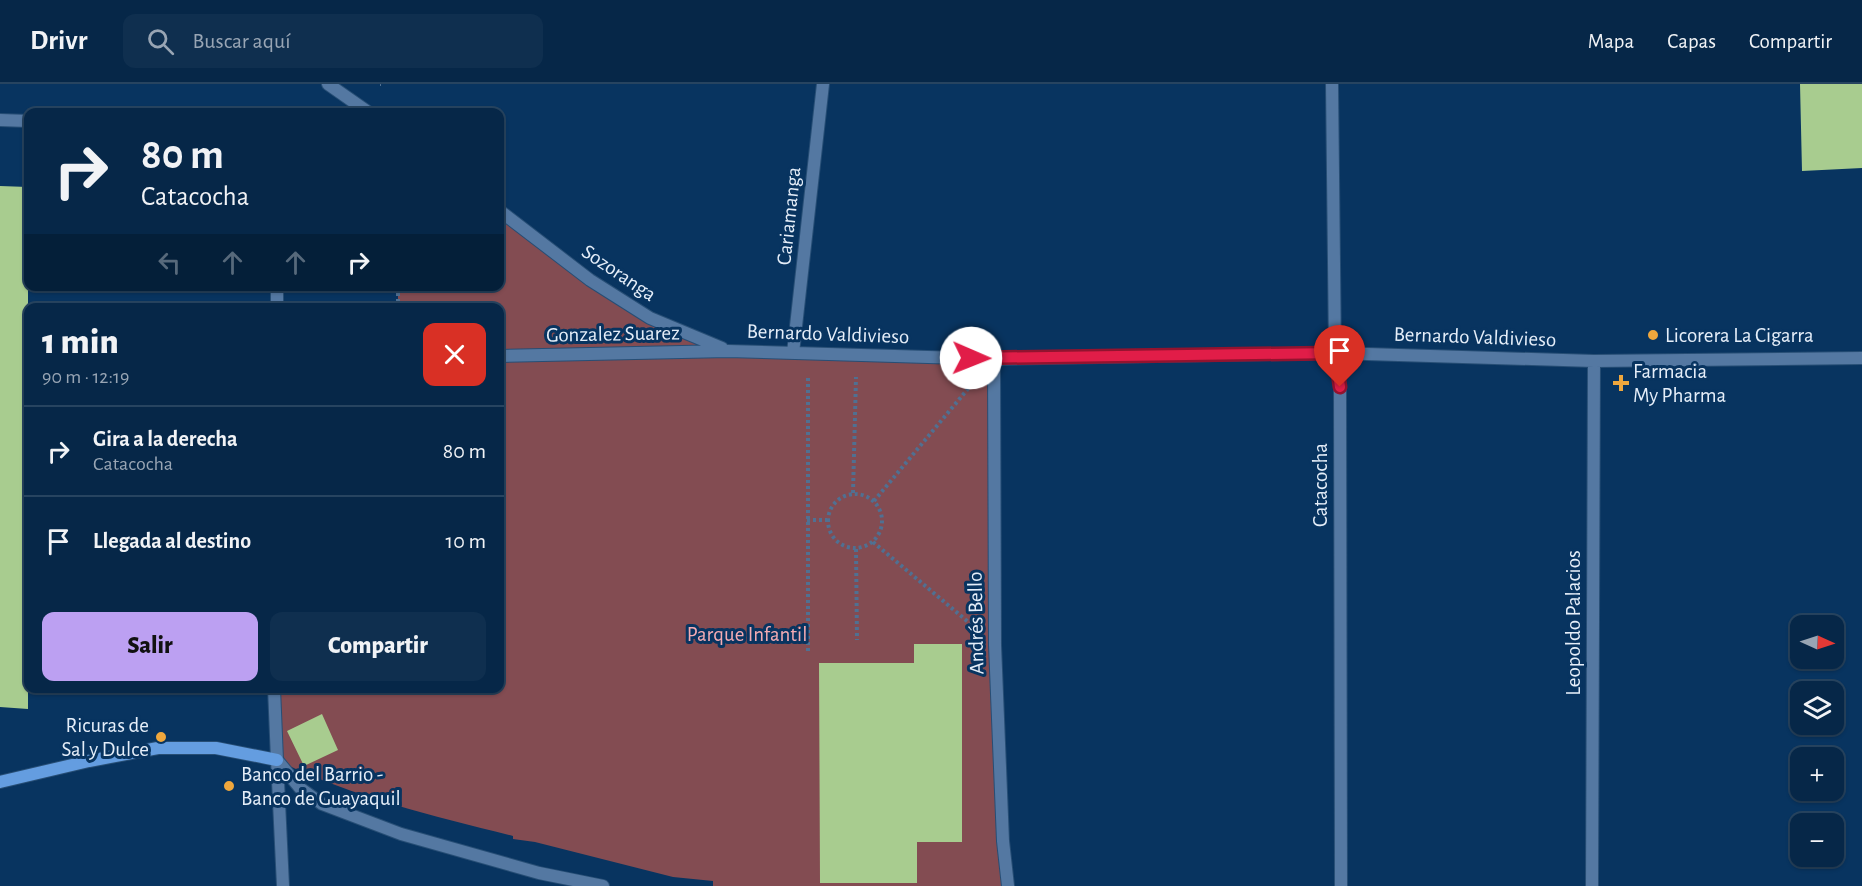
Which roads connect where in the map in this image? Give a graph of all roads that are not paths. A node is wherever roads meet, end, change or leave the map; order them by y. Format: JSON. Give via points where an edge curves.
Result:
{"nodes":[{"id":1,"x":327,"y":84,"type":"edge"},
{"id":2,"x":823,"y":84,"type":"edge"},
{"id":3,"x":1332,"y":84,"type":"edge"},
{"id":4,"x":362,"y":108,"type":"edge"},
{"id":5,"x":0,"y":120,"type":"edge"},
{"id":6,"x":24,"y":121,"type":"edge"},
{"id":7,"x":504,"y":215,"type":"edge"},
{"id":8,"x":277,"y":292,"type":"dead end"},
{"id":9,"x":277,"y":303,"type":"edge"},
{"id":10,"x":728,"y":351,"type":"junction"},
{"id":11,"x":794,"y":353,"type":"junction"},
{"id":12,"x":1335,"y":353,"type":"junction"},
{"id":13,"x":504,"y":356,"type":"edge"},
{"id":14,"x":1862,"y":358,"type":"edge"},
{"id":15,"x":994,"y":359,"type":"junction"},
{"id":16,"x":1594,"y":361,"type":"junction"},
{"id":17,"x":274,"y":694,"type":"edge"},
{"id":18,"x":277,"y":760,"type":"junction"},
{"id":19,"x":0,"y":782,"type":"edge"},
{"id":20,"x":284,"y":886,"type":"edge"},
{"id":21,"x":603,"y":886,"type":"edge"},
{"id":22,"x":1008,"y":886,"type":"edge"},
{"id":23,"x":1341,"y":886,"type":"edge"},
{"id":24,"x":1592,"y":886,"type":"edge"}],
"edges":[{"from":1,"to":4,"type":"street"},
{"from":2,"to":11,"type":"street","name":"Cariamanga"},
{"from":3,"to":12,"type":"street","name":"Catacocha"},
{"from":5,"to":6,"type":"street"},
{"from":7,"to":10,"type":"street","name":"Sozoranga","via":[[590,280],[650,318]]},
{"from":8,"to":9,"type":"street"},
{"from":10,"to":11,"type":"street","name":"Bernardo Valdivieso"},
{"from":10,"to":13,"type":"street","name":"Gonzalez Suarez"},
{"from":11,"to":15,"type":"street","name":"Bernardo Valdivieso"},
{"from":12,"to":15,"type":"street","name":"Bernardo Valdivieso"},
{"from":12,"to":16,"type":"street","name":"Bernardo Valdivieso"},
{"from":12,"to":23,"type":"street","name":"Catacocha","via":[[1340,387]]},
{"from":14,"to":16,"type":"street","name":"Bernardo Valdivieso"},
{"from":15,"to":22,"type":"street","name":"Andrés Bello","via":[[995,645]]},
{"from":16,"to":24,"type":"street","name":"Leopoldo Palacios"},
{"from":17,"to":18,"type":"street"},
{"from":18,"to":19,"type":"street","via":[[216,748],[158,748]]},
{"from":18,"to":20,"type":"street"},
{"from":18,"to":21,"type":"street","via":[[300,788],[322,804],[359,819],[540,873]]}]}
